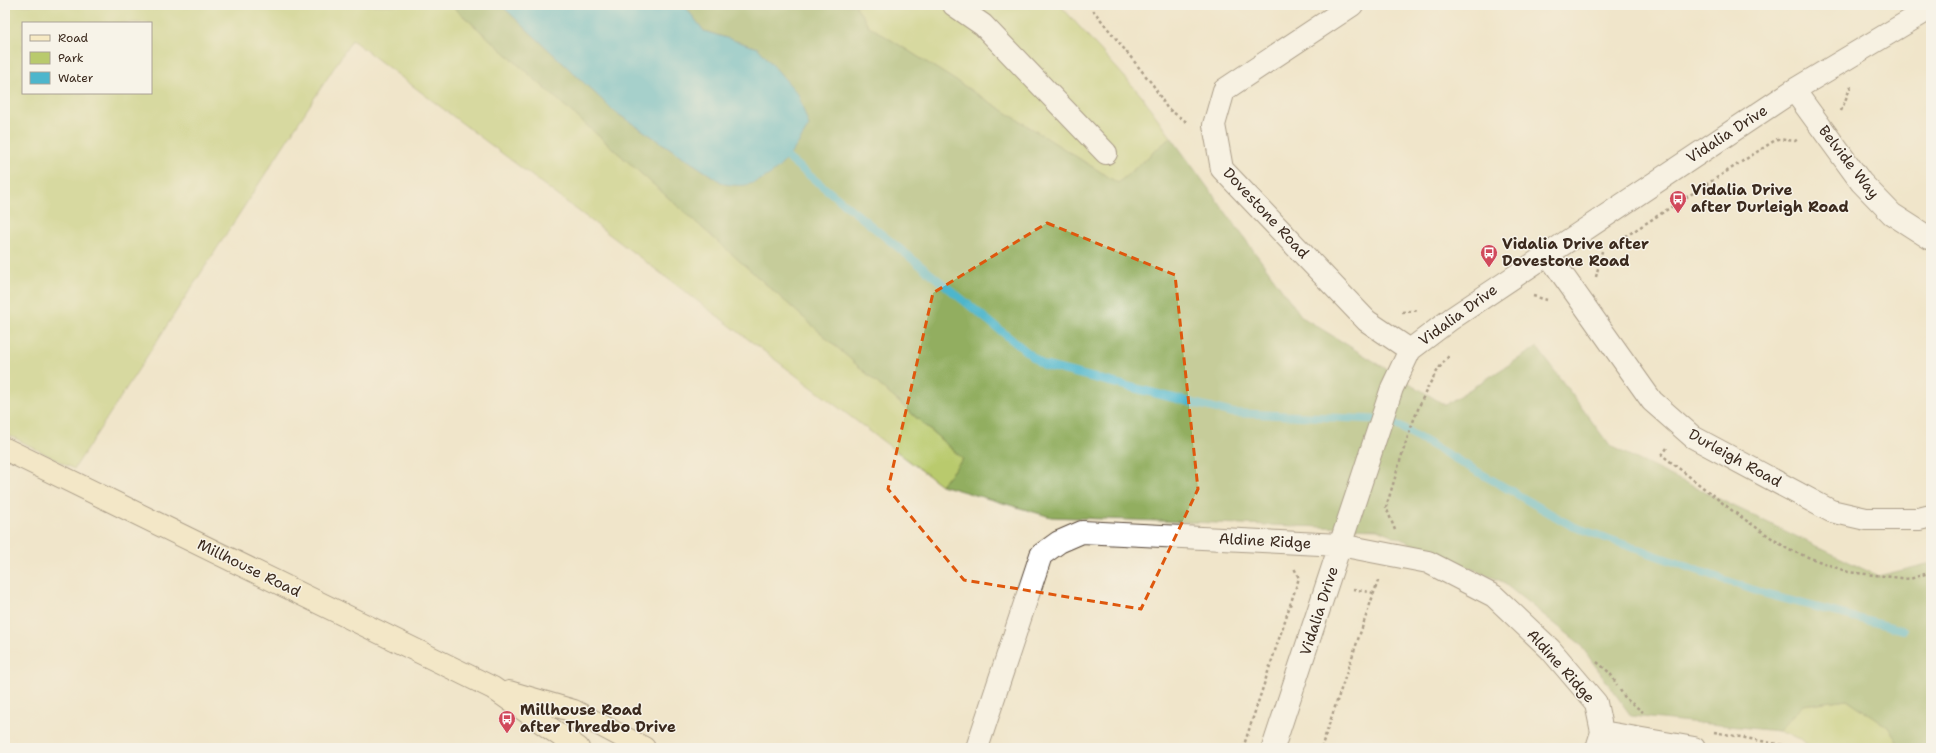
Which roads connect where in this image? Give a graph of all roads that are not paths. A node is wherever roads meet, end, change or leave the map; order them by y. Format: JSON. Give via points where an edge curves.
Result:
{"nodes":[{"id":1,"x":954,"y":5,"type":"edge"},
{"id":2,"x":1352,"y":5,"type":"edge"},
{"id":3,"x":1927,"y":10,"type":"edge"},
{"id":4,"x":1794,"y":90,"type":"junction"},
{"id":5,"x":1106,"y":153,"type":"dead end"},
{"id":6,"x":1931,"y":239,"type":"edge"},
{"id":7,"x":1547,"y":253,"type":"junction"},
{"id":8,"x":1410,"y":350,"type":"junction"},
{"id":9,"x":5,"y":449,"type":"edge"},
{"id":10,"x":1931,"y":516,"type":"edge"},
{"id":11,"x":1340,"y":544,"type":"junction"},
{"id":12,"x":493,"y":688,"type":"junction"},
{"id":13,"x":1599,"y":740,"type":"edge"},
{"id":14,"x":578,"y":748,"type":"edge"},
{"id":15,"x":644,"y":748,"type":"edge"},
{"id":16,"x":977,"y":748,"type":"edge"},
{"id":17,"x":1274,"y":748,"type":"edge"},
{"id":18,"x":1694,"y":748,"type":"edge"}],
"edges":[{"from":1,"to":5,"type":"street","via":[[983,25]]},
{"from":2,"to":8,"type":"street","name":"Dovestone Road","via":[[1224,90],[1214,125],[1222,169],[1367,321]]},
{"from":3,"to":4,"type":"street","name":"Vidalia Drive"},
{"from":4,"to":6,"type":"street","name":"Belvide Way","via":[[1861,182],[1892,214]]},
{"from":4,"to":7,"type":"street","name":"Vidalia Drive"},
{"from":7,"to":8,"type":"street","name":"Vidalia Drive"},
{"from":7,"to":10,"type":"street","name":"Durleigh Road","via":[[1652,402],[1693,437],[1831,511],[1866,519],[1919,519]]},
{"from":8,"to":11,"type":"street","name":"Vidalia Drive","via":[[1392,388]]},
{"from":9,"to":12,"type":"main road","name":"Millhouse Road"},
{"from":11,"to":13,"type":"street","name":"Aldine Ridge","via":[[1428,562],[1494,596],[1550,649],[1596,703]]},
{"from":11,"to":16,"type":"street","name":"Aldine Ridge","via":[[1082,532],[1059,542],[1041,555]]},
{"from":11,"to":17,"type":"street","name":"Vidalia Drive"},
{"from":12,"to":14,"type":"main road","name":"Millhouse Road"},
{"from":12,"to":15,"type":"main road","name":"Millhouse Road","via":[[574,711]]},
{"from":13,"to":18,"type":"street"}]}
